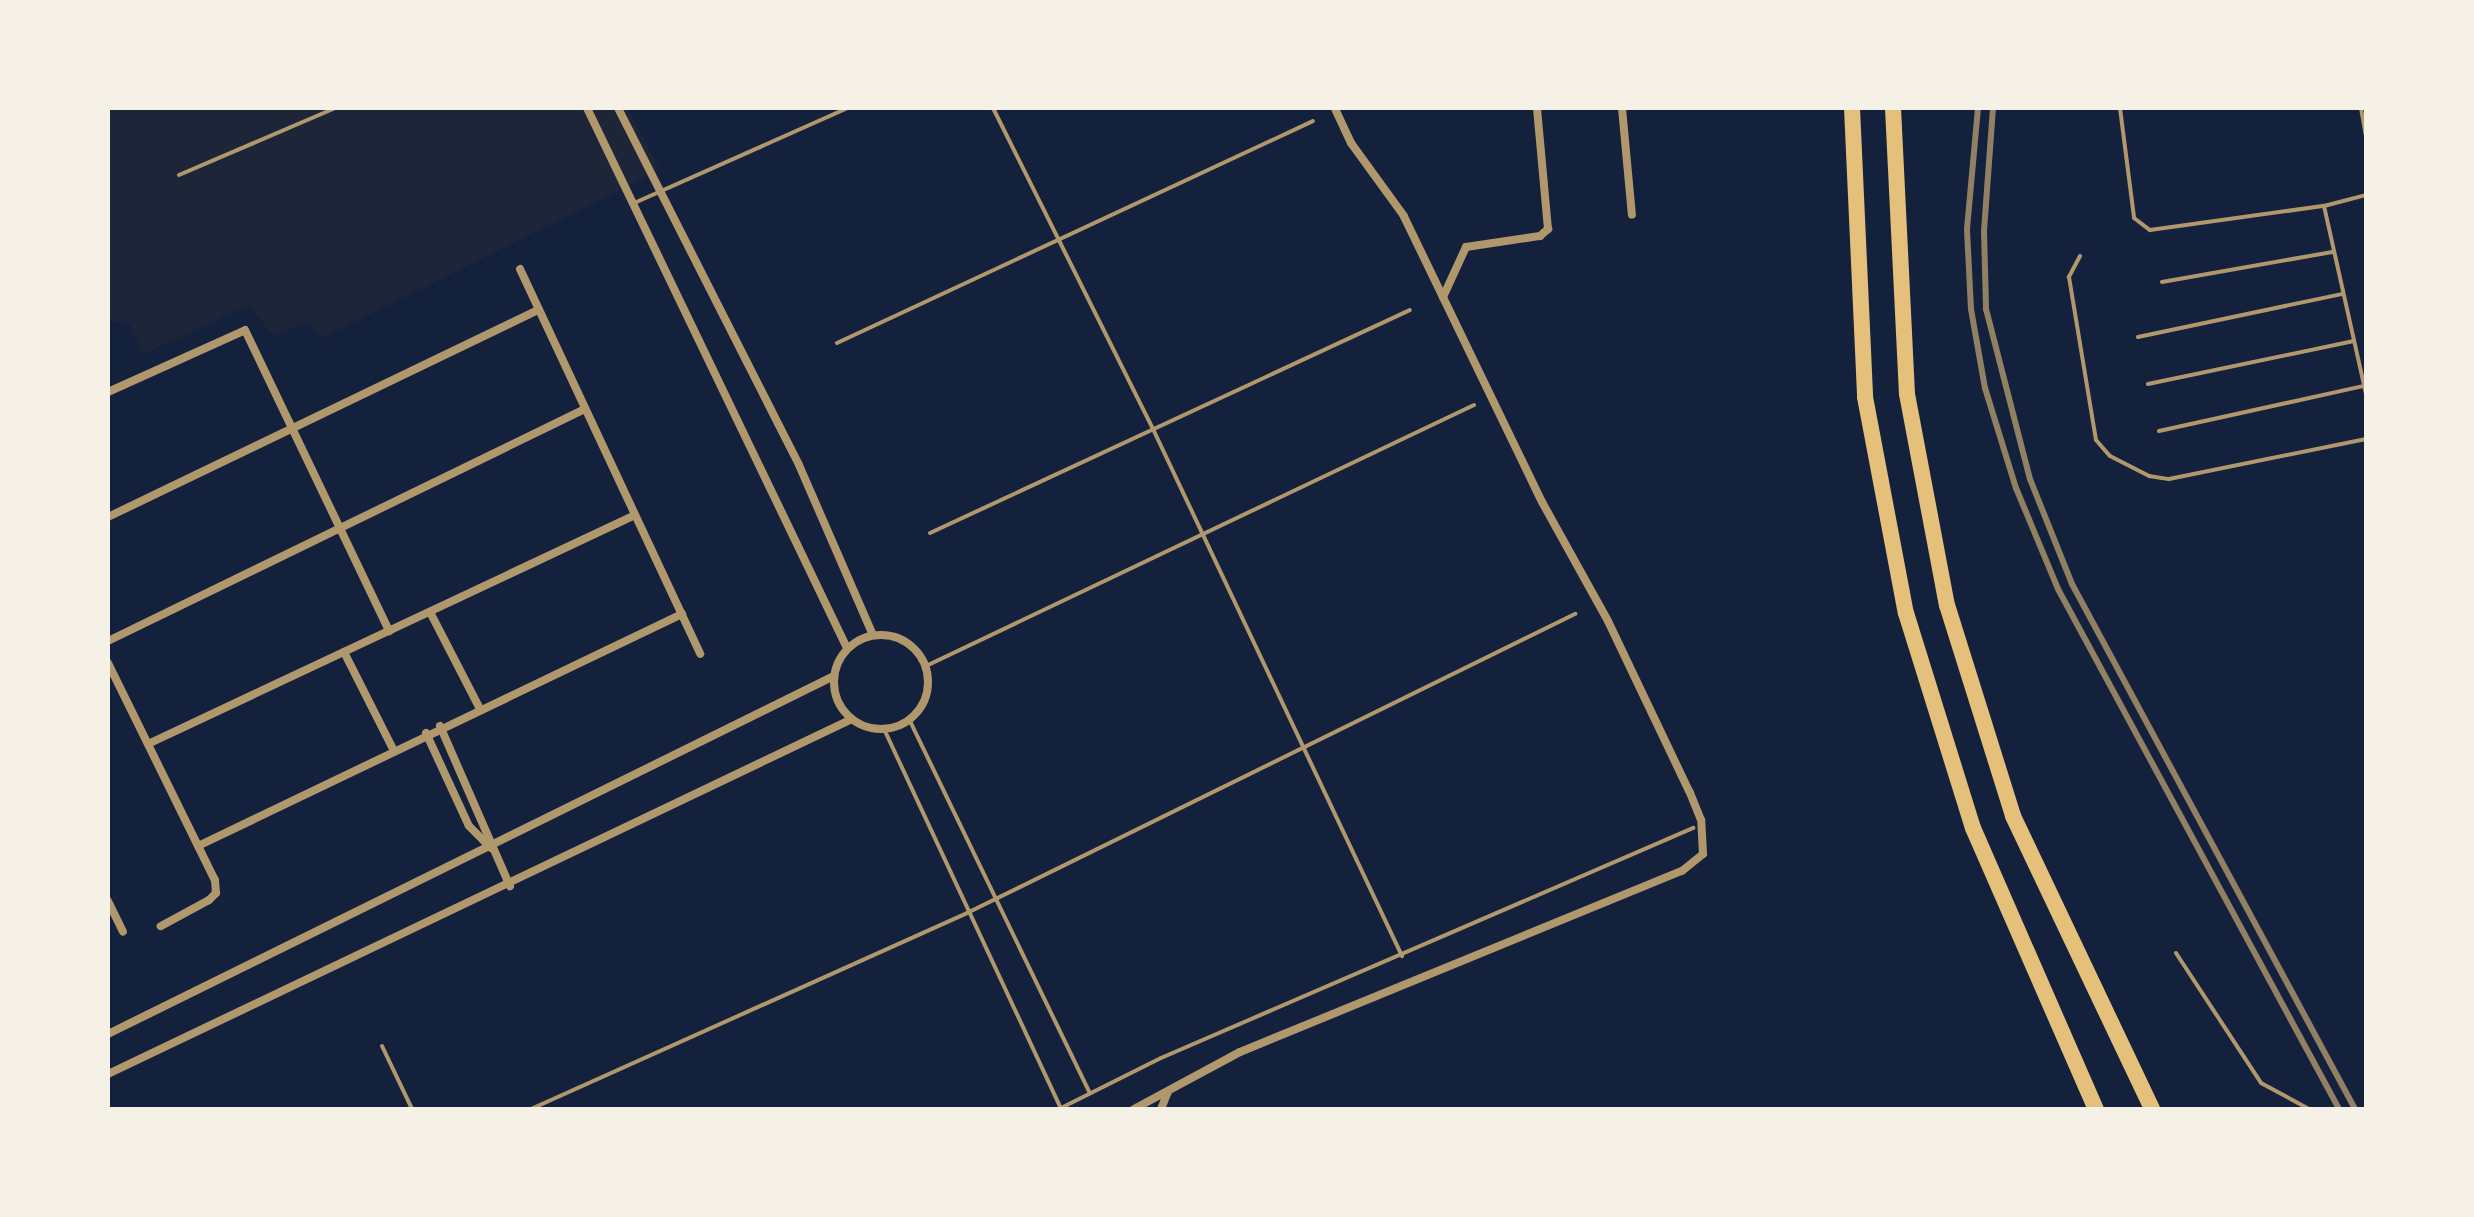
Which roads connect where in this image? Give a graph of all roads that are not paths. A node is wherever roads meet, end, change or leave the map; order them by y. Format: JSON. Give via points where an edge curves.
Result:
{"nodes":[{"id":1,"x":335,"y":108,"type":"edge"},
{"id":2,"x":587,"y":108,"type":"edge"},
{"id":3,"x":618,"y":108,"type":"edge"},
{"id":4,"x":848,"y":108,"type":"edge"},
{"id":5,"x":993,"y":108,"type":"edge"},
{"id":6,"x":1335,"y":108,"type":"edge"},
{"id":7,"x":1537,"y":108,"type":"edge"},
{"id":8,"x":1622,"y":108,"type":"edge"},
{"id":9,"x":1852,"y":108,"type":"edge"},
{"id":10,"x":1893,"y":108,"type":"edge"},
{"id":11,"x":2120,"y":108,"type":"edge"},
{"id":12,"x":2361,"y":108,"type":"edge"},
{"id":13,"x":1313,"y":121,"type":"dead end"},
{"id":14,"x":2366,"y":135,"type":"edge"},
{"id":15,"x":179,"y":175,"type":"dead end"},
{"id":16,"x":660,"y":193,"type":"junction"},
{"id":17,"x":2366,"y":195,"type":"edge"},
{"id":18,"x":630,"y":205,"type":"junction"},
{"id":19,"x":2324,"y":206,"type":"junction"},
{"id":20,"x":1632,"y":215,"type":"dead end"},
{"id":21,"x":1062,"y":240,"type":"junction"},
{"id":22,"x":2332,"y":252,"type":"junction"},
{"id":23,"x":2080,"y":256,"type":"dead end"},
{"id":24,"x":520,"y":269,"type":"dead end"},
{"id":25,"x":2162,"y":282,"type":"dead end"},
{"id":26,"x":2342,"y":294,"type":"junction"},
{"id":27,"x":1443,"y":297,"type":"junction"},
{"id":28,"x":539,"y":310,"type":"junction"},
{"id":29,"x":1410,"y":310,"type":"dead end"},
{"id":30,"x":2138,"y":337,"type":"dead end"},
{"id":31,"x":2353,"y":341,"type":"junction"},
{"id":32,"x":837,"y":343,"type":"dead end"},
{"id":33,"x":2148,"y":384,"type":"dead end"},
{"id":34,"x":2364,"y":386,"type":"edge"},
{"id":35,"x":108,"y":392,"type":"edge"},
{"id":36,"x":2366,"y":394,"type":"edge"},
{"id":37,"x":1474,"y":405,"type":"dead end"},
{"id":38,"x":585,"y":409,"type":"junction"},
{"id":39,"x":293,"y":429,"type":"junction"},
{"id":40,"x":1153,"y":429,"type":"junction"},
{"id":41,"x":2159,"y":431,"type":"dead end"},
{"id":42,"x":2366,"y":439,"type":"edge"},
{"id":43,"x":635,"y":515,"type":"junction"},
{"id":44,"x":108,"y":517,"type":"edge"},
{"id":45,"x":339,"y":528,"type":"junction"},
{"id":46,"x":930,"y":533,"type":"dead end"},
{"id":47,"x":1203,"y":533,"type":"junction"},
{"id":48,"x":430,"y":612,"type":"junction"},
{"id":49,"x":682,"y":614,"type":"junction"},
{"id":50,"x":1575,"y":614,"type":"dead end"},
{"id":51,"x":389,"y":631,"type":"junction"},
{"id":52,"x":873,"y":635,"type":"junction"},
{"id":53,"x":108,"y":641,"type":"edge"},
{"id":54,"x":847,"y":648,"type":"junction"},
{"id":55,"x":344,"y":652,"type":"junction"},
{"id":56,"x":700,"y":654,"type":"dead end"},
{"id":57,"x":108,"y":663,"type":"edge"},
{"id":58,"x":926,"y":666,"type":"junction"},
{"id":59,"x":834,"y":676,"type":"junction"},
{"id":60,"x":479,"y":707,"type":"junction"},
{"id":61,"x":852,"y":719,"type":"junction"},
{"id":62,"x":909,"y":719,"type":"junction"},
{"id":63,"x":440,"y":726,"type":"junction"},
{"id":64,"x":884,"y":729,"type":"junction"},
{"id":65,"x":426,"y":733,"type":"junction"},
{"id":66,"x":148,"y":744,"type":"junction"},
{"id":67,"x":1304,"y":746,"type":"junction"},
{"id":68,"x":393,"y":749,"type":"junction"},
{"id":69,"x":469,"y":786,"type":"junction"},
{"id":70,"x":455,"y":794,"type":"junction"},
{"id":71,"x":1693,"y":828,"type":"dead end"},
{"id":72,"x":198,"y":846,"type":"junction"},
{"id":73,"x":492,"y":848,"type":"junction"},
{"id":74,"x":510,"y":886,"type":"junction"},
{"id":75,"x":992,"y":900,"type":"junction"},
{"id":76,"x":108,"y":901,"type":"edge"},
{"id":77,"x":967,"y":913,"type":"junction"},
{"id":78,"x":161,"y":926,"type":"dead end"},
{"id":79,"x":123,"y":932,"type":"dead end"},
{"id":80,"x":2176,"y":953,"type":"dead end"},
{"id":81,"x":1402,"y":956,"type":"junction"},
{"id":82,"x":108,"y":1034,"type":"edge"},
{"id":83,"x":382,"y":1046,"type":"dead end"},
{"id":84,"x":108,"y":1074,"type":"edge"},
{"id":85,"x":1168,"y":1091,"type":"junction"},
{"id":86,"x":1090,"y":1093,"type":"junction"},
{"id":87,"x":1060,"y":1108,"type":"edge"},
{"id":88,"x":412,"y":1109,"type":"edge"},
{"id":89,"x":531,"y":1109,"type":"edge"},
{"id":90,"x":1134,"y":1109,"type":"edge"},
{"id":91,"x":1161,"y":1109,"type":"edge"},
{"id":92,"x":2096,"y":1109,"type":"edge"},
{"id":93,"x":2152,"y":1109,"type":"edge"},
{"id":94,"x":2309,"y":1109,"type":"edge"}],
"edges":[{"from":1,"to":15,"type":"lane"},
{"from":2,"to":18,"type":"street"},
{"from":3,"to":16,"type":"street"},
{"from":4,"to":16,"type":"lane"},
{"from":5,"to":21,"type":"lane"},
{"from":6,"to":27,"type":"street","via":[[1351,143],[1404,216]]},
{"from":7,"to":27,"type":"street","via":[[1548,229],[1540,236],[1466,247]]},
{"from":8,"to":20,"type":"street"},
{"from":9,"to":92,"type":"highway","via":[[1865,397],[1906,613],[1973,828]]},
{"from":10,"to":93,"type":"highway","via":[[1907,394],[1947,605],[2013,816]]},
{"from":11,"to":19,"type":"lane","via":[[2134,218],[2150,230]]},
{"from":12,"to":14,"type":"lane"},
{"from":13,"to":21,"type":"lane"},
{"from":16,"to":18,"type":"lane"},
{"from":16,"to":52,"type":"street","via":[[799,465]]},
{"from":17,"to":19,"type":"lane"},
{"from":18,"to":54,"type":"street","via":[[675,285]]},
{"from":19,"to":22,"type":"lane"},
{"from":21,"to":32,"type":"lane"},
{"from":21,"to":40,"type":"lane"},
{"from":22,"to":25,"type":"lane"},
{"from":22,"to":26,"type":"lane"},
{"from":23,"to":42,"type":"lane","via":[[2069,277],[2096,440],[2110,456],[2141,473],[2169,479]]},
{"from":24,"to":28,"type":"street"},
{"from":26,"to":30,"type":"lane"},
{"from":26,"to":31,"type":"lane"},
{"from":27,"to":85,"type":"street","via":[[1689,791],[1701,820],[1703,854],[1682,871],[1240,1052]]},
{"from":28,"to":38,"type":"street"},
{"from":28,"to":39,"type":"street"},
{"from":29,"to":40,"type":"lane"},
{"from":31,"to":33,"type":"lane"},
{"from":31,"to":34,"type":"lane"},
{"from":34,"to":36,"type":"lane"},
{"from":34,"to":41,"type":"lane"},
{"from":35,"to":39,"type":"street","via":[[245,330]]},
{"from":37,"to":47,"type":"lane"},
{"from":38,"to":43,"type":"street"},
{"from":38,"to":45,"type":"street"},
{"from":39,"to":44,"type":"street"},
{"from":39,"to":45,"type":"street"},
{"from":40,"to":46,"type":"lane"},
{"from":40,"to":47,"type":"lane"},
{"from":43,"to":48,"type":"street"},
{"from":43,"to":49,"type":"street"},
{"from":45,"to":51,"type":"street"},
{"from":45,"to":53,"type":"street"},
{"from":47,"to":58,"type":"lane"},
{"from":47,"to":67,"type":"lane"},
{"from":48,"to":51,"type":"street"},
{"from":48,"to":60,"type":"street"},
{"from":49,"to":56,"type":"street"},
{"from":49,"to":60,"type":"street"},
{"from":50,"to":67,"type":"lane"},
{"from":51,"to":55,"type":"street"},
{"from":52,"to":54,"type":"street"},
{"from":52,"to":58,"type":"street","via":[[895,636],[914,647]]},
{"from":54,"to":59,"type":"street"},
{"from":55,"to":66,"type":"street"},
{"from":55,"to":68,"type":"street"},
{"from":57,"to":66,"type":"street"},
{"from":58,"to":62,"type":"street","via":[[922,704]]},
{"from":59,"to":61,"type":"street","via":[[835,693]]},
{"from":59,"to":73,"type":"street"},
{"from":60,"to":63,"type":"street"},
{"from":61,"to":64,"type":"street"},
{"from":61,"to":74,"type":"street"},
{"from":62,"to":64,"type":"street"},
{"from":62,"to":75,"type":"lane"},
{"from":63,"to":65,"type":"street"},
{"from":63,"to":69,"type":"street"},
{"from":64,"to":77,"type":"lane"},
{"from":65,"to":68,"type":"street"},
{"from":65,"to":70,"type":"street"},
{"from":66,"to":72,"type":"street"},
{"from":67,"to":75,"type":"lane"},
{"from":67,"to":81,"type":"lane"},
{"from":68,"to":72,"type":"street"},
{"from":69,"to":70,"type":"street"},
{"from":69,"to":73,"type":"street"},
{"from":70,"to":73,"type":"street","via":[[469,826]]},
{"from":71,"to":81,"type":"lane"},
{"from":72,"to":78,"type":"street","via":[[216,893]]},
{"from":73,"to":74,"type":"street"},
{"from":73,"to":82,"type":"street"},
{"from":74,"to":84,"type":"street"},
{"from":75,"to":77,"type":"lane"},
{"from":75,"to":86,"type":"lane"},
{"from":76,"to":79,"type":"street"},
{"from":77,"to":87,"type":"lane"},
{"from":77,"to":89,"type":"lane"},
{"from":80,"to":94,"type":"lane","via":[[2261,1083]]},
{"from":81,"to":86,"type":"lane"},
{"from":83,"to":88,"type":"lane"},
{"from":85,"to":90,"type":"street"},
{"from":85,"to":91,"type":"street"},
{"from":86,"to":87,"type":"lane"}]}
